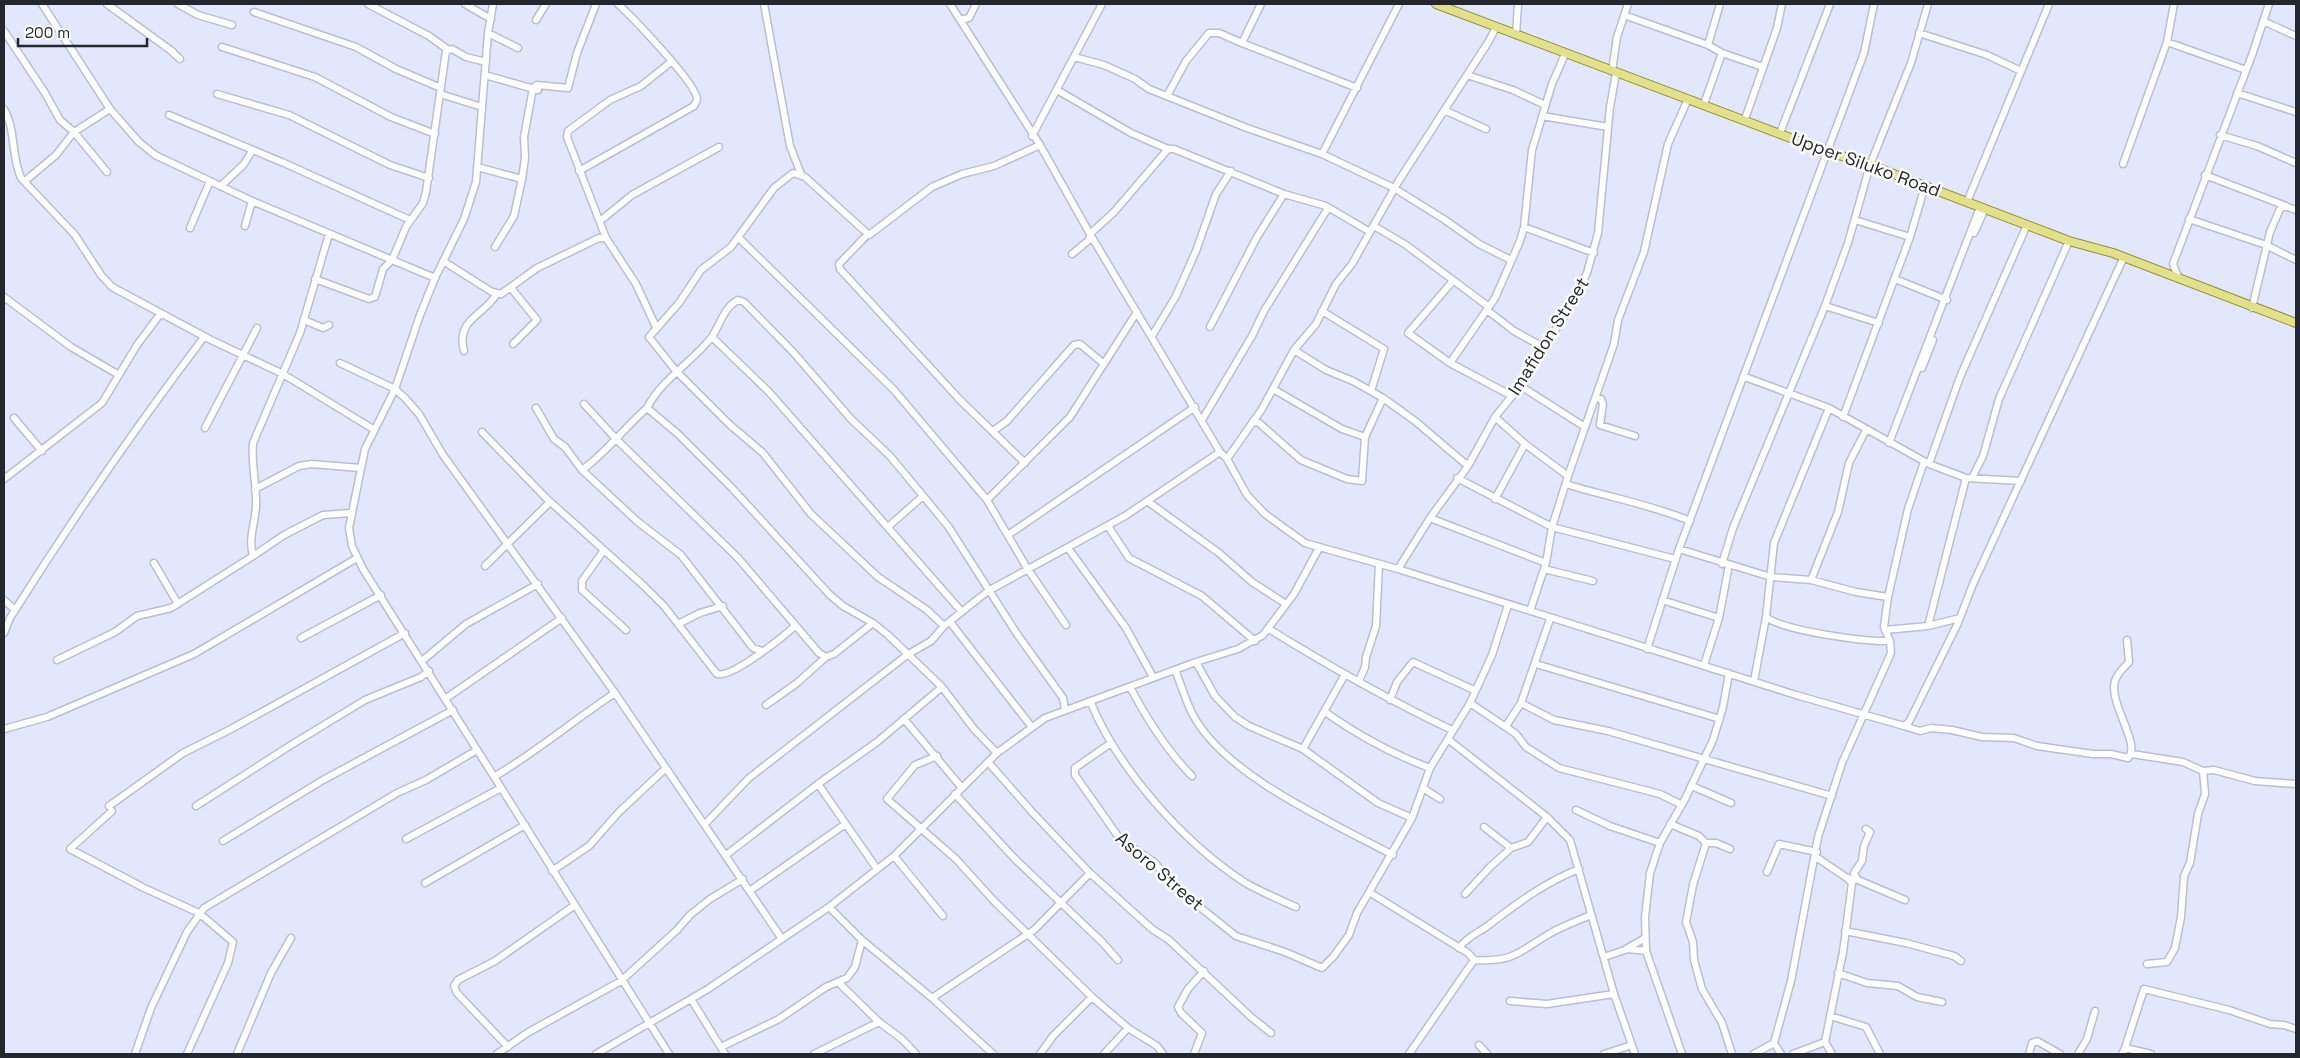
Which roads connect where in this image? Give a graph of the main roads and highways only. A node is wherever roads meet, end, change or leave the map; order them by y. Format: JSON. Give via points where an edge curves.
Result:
{"nodes":[{"id":1,"x":1436,"y":4,"type":"edge"},
{"id":2,"x":2296,"y":323,"type":"edge"}],
"edges":[{"from":1,"to":2,"type":"main road","name":"Upper Siluko Road"}]}
